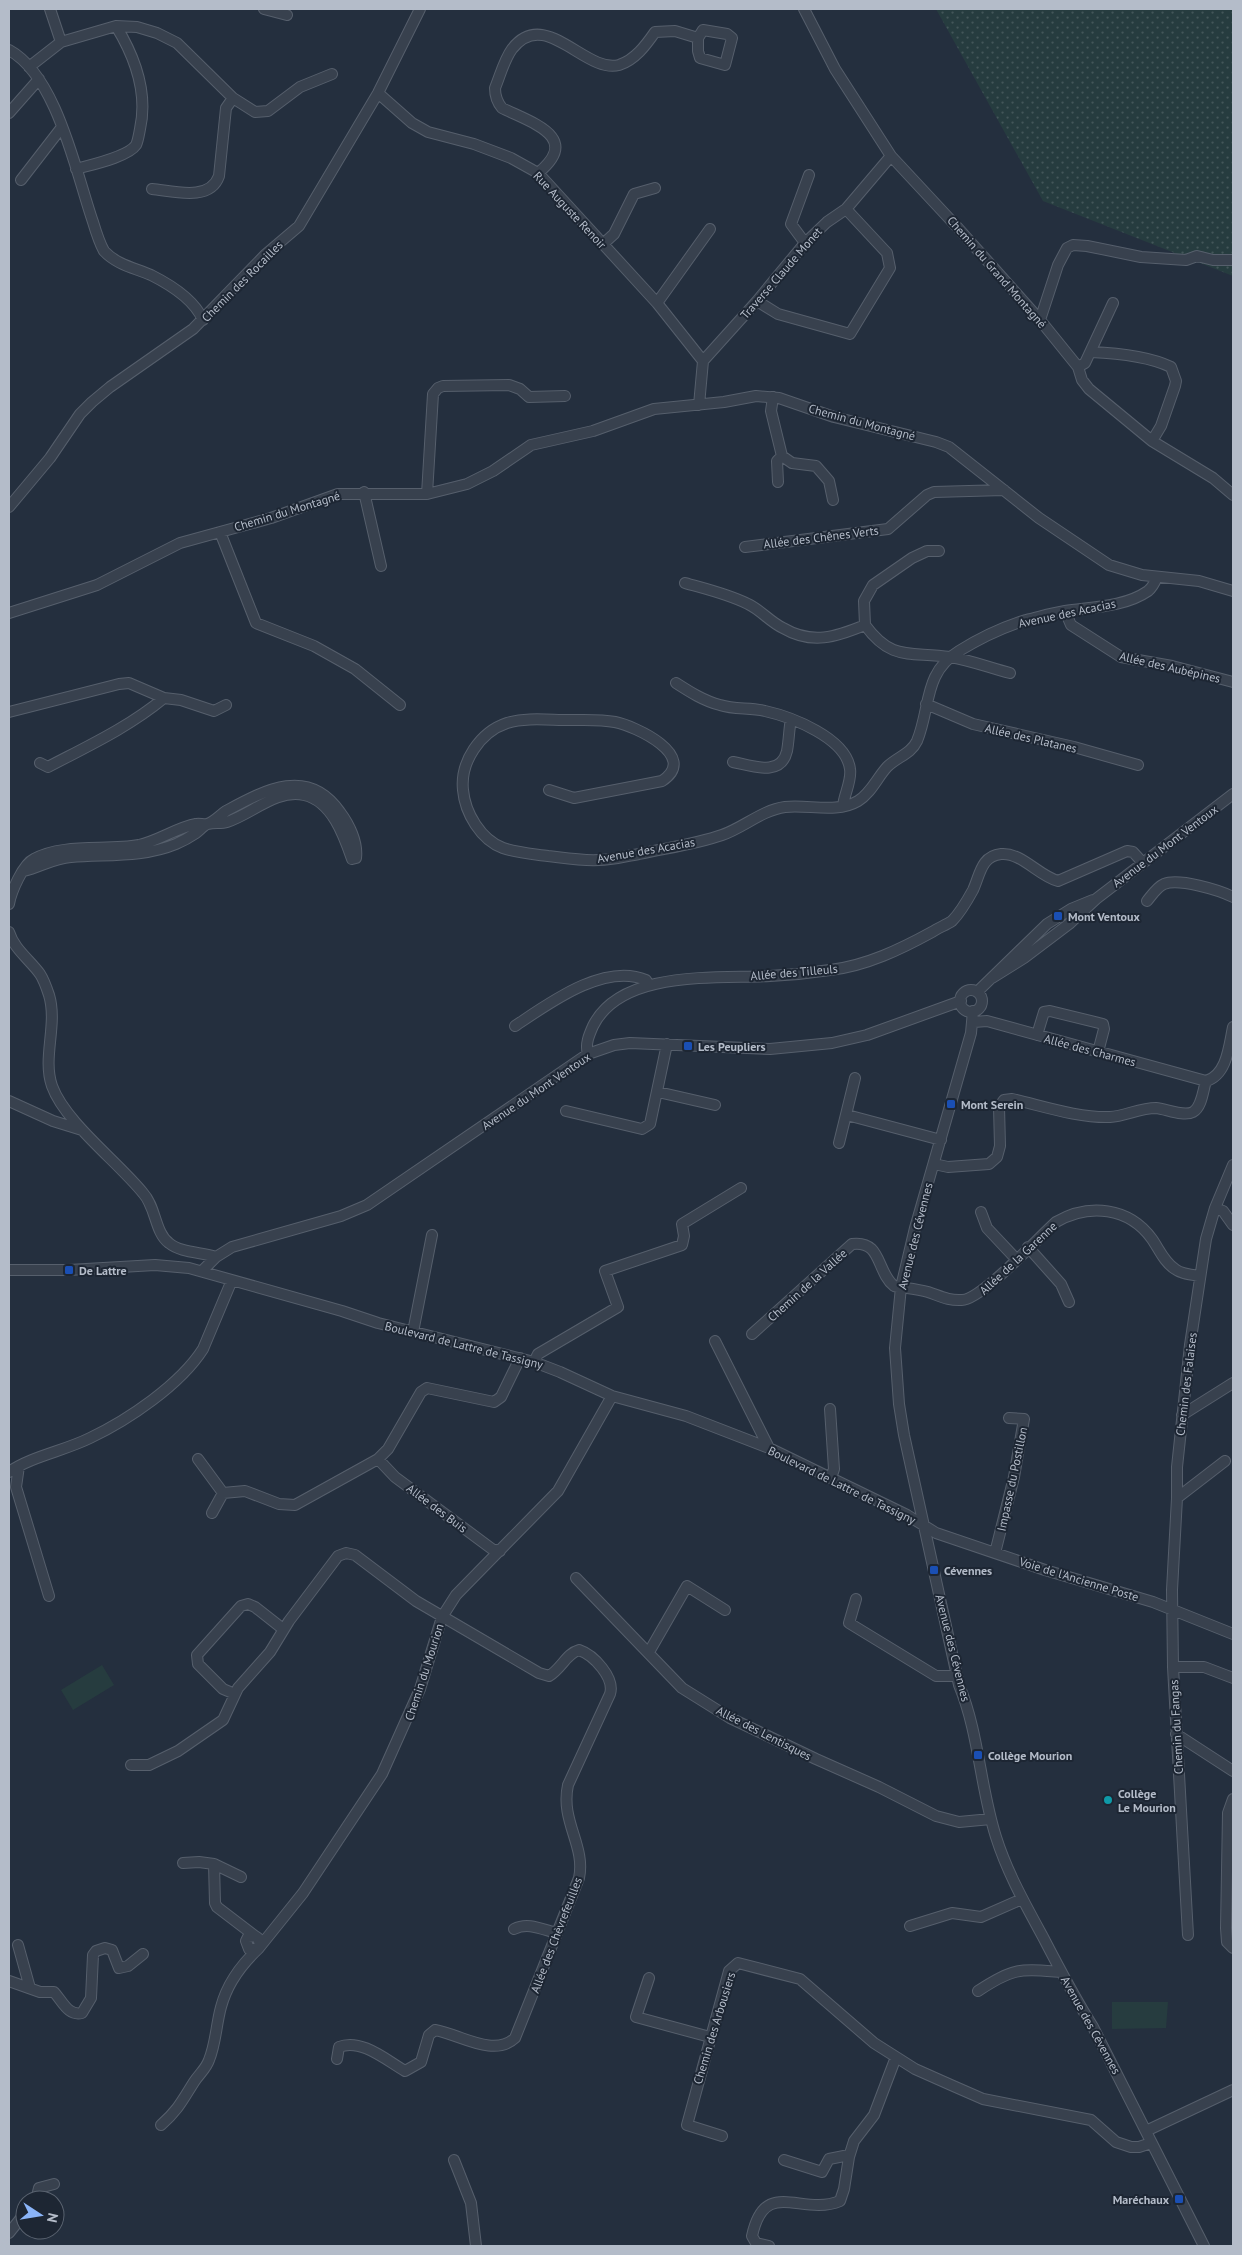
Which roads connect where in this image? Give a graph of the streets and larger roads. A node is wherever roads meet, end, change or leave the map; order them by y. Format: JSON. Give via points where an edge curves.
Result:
{"nodes":[{"id":1,"x":50,"y":9,"type":"edge"},
{"id":2,"x":264,"y":9,"type":"edge"},
{"id":3,"x":420,"y":9,"type":"edge"},
{"id":4,"x":804,"y":9,"type":"edge"},
{"id":5,"x":287,"y":16,"type":"dead end"},
{"id":6,"x":116,"y":26,"type":"junction"},
{"id":7,"x":698,"y":38,"type":"dead end"},
{"id":8,"x":61,"y":42,"type":"junction"},
{"id":9,"x":9,"y":50,"type":"edge"},
{"id":10,"x":29,"y":67,"type":"junction"},
{"id":11,"x":332,"y":74,"type":"dead end"},
{"id":12,"x":39,"y":79,"type":"junction"},
{"id":13,"x":378,"y":93,"type":"junction"},
{"id":14,"x":233,"y":98,"type":"junction"},
{"id":15,"x":9,"y":113,"type":"edge"},
{"id":16,"x":62,"y":127,"type":"junction"},
{"id":17,"x":891,"y":156,"type":"junction"},
{"id":18,"x":76,"y":169,"type":"junction"},
{"id":19,"x":538,"y":173,"type":"junction"},
{"id":20,"x":809,"y":175,"type":"dead end"},
{"id":21,"x":21,"y":180,"type":"dead end"},
{"id":22,"x":655,"y":188,"type":"dead end"},
{"id":23,"x":152,"y":189,"type":"dead end"},
{"id":24,"x":846,"y":209,"type":"junction"},
{"id":25,"x":710,"y":229,"type":"dead end"},
{"id":26,"x":805,"y":243,"type":"junction"},
{"id":27,"x":603,"y":244,"type":"junction"},
{"id":28,"x":1233,"y":260,"type":"edge"},
{"id":29,"x":757,"y":301,"type":"junction"},
{"id":30,"x":657,"y":303,"type":"junction"},
{"id":31,"x":1113,"y":303,"type":"dead end"},
{"id":32,"x":203,"y":320,"type":"junction"},
{"id":33,"x":1040,"y":320,"type":"junction"},
{"id":34,"x":1091,"y":352,"type":"junction"},
{"id":35,"x":703,"y":361,"type":"junction"},
{"id":36,"x":1078,"y":367,"type":"junction"},
{"id":37,"x":565,"y":396,"type":"dead end"},
{"id":38,"x":773,"y":397,"type":"junction"},
{"id":39,"x":699,"y":405,"type":"junction"},
{"id":40,"x":1152,"y":441,"type":"junction"},
{"id":41,"x":782,"y":456,"type":"junction"},
{"id":42,"x":778,"y":482,"type":"dead end"},
{"id":43,"x":1004,"y":490,"type":"junction"},
{"id":44,"x":364,"y":492,"type":"junction"},
{"id":45,"x":427,"y":494,"type":"junction"},
{"id":46,"x":1233,"y":495,"type":"edge"},
{"id":47,"x":833,"y":500,"type":"dead end"},
{"id":48,"x":9,"y":507,"type":"edge"},
{"id":49,"x":220,"y":532,"type":"junction"},
{"id":50,"x":745,"y":547,"type":"dead end"},
{"id":51,"x":939,"y":551,"type":"dead end"},
{"id":52,"x":382,"y":566,"type":"dead end"},
{"id":53,"x":1157,"y":577,"type":"junction"},
{"id":54,"x":685,"y":583,"type":"dead end"},
{"id":55,"x":1233,"y":591,"type":"edge"},
{"id":56,"x":1065,"y":611,"type":"junction"},
{"id":57,"x":9,"y":613,"type":"edge"},
{"id":58,"x":864,"y":625,"type":"junction"},
{"id":59,"x":951,"y":657,"type":"junction"},
{"id":60,"x":1010,"y":673,"type":"dead end"},
{"id":61,"x":1233,"y":682,"type":"edge"},
{"id":62,"x":676,"y":683,"type":"dead end"},
{"id":63,"x":164,"y":698,"type":"junction"},
{"id":64,"x":926,"y":704,"type":"junction"},
{"id":65,"x":226,"y":705,"type":"dead end"},
{"id":66,"x":400,"y":705,"type":"dead end"},
{"id":67,"x":9,"y":712,"type":"edge"},
{"id":68,"x":791,"y":719,"type":"junction"},
{"id":69,"x":733,"y":762,"type":"dead end"},
{"id":70,"x":40,"y":763,"type":"dead end"},
{"id":71,"x":1138,"y":764,"type":"dead end"},
{"id":72,"x":549,"y":790,"type":"dead end"},
{"id":73,"x":1233,"y":794,"type":"edge"},
{"id":74,"x":843,"y":806,"type":"junction"},
{"id":75,"x":208,"y":824,"type":"junction"},
{"id":76,"x":1143,"y":863,"type":"junction"},
{"id":77,"x":1233,"y":897,"type":"edge"},
{"id":78,"x":1147,"y":901,"type":"dead end"},
{"id":79,"x":9,"y":904,"type":"edge"},
{"id":80,"x":9,"y":932,"type":"edge"},
{"id":81,"x":649,"y":985,"type":"junction"},
{"id":82,"x":978,"y":992,"type":"junction"},
{"id":83,"x":961,"y":1001,"type":"junction"},
{"id":84,"x":973,"y":1016,"type":"junction"},
{"id":85,"x":515,"y":1026,"type":"dead end"},
{"id":86,"x":1233,"y":1027,"type":"edge"},
{"id":87,"x":1037,"y":1035,"type":"junction"},
{"id":88,"x":667,"y":1044,"type":"junction"},
{"id":89,"x":1098,"y":1052,"type":"junction"},
{"id":90,"x":588,"y":1054,"type":"junction"},
{"id":91,"x":855,"y":1078,"type":"dead end"},
{"id":92,"x":1206,"y":1081,"type":"junction"},
{"id":93,"x":658,"y":1092,"type":"junction"},
{"id":94,"x":9,"y":1101,"type":"edge"},
{"id":95,"x":715,"y":1105,"type":"dead end"},
{"id":96,"x":566,"y":1111,"type":"dead end"},
{"id":97,"x":847,"y":1115,"type":"junction"},
{"id":98,"x":82,"y":1130,"type":"junction"},
{"id":99,"x":940,"y":1140,"type":"junction"},
{"id":100,"x":840,"y":1144,"type":"dead end"},
{"id":101,"x":934,"y":1164,"type":"junction"},
{"id":102,"x":1233,"y":1165,"type":"edge"},
{"id":103,"x":741,"y":1188,"type":"dead end"},
{"id":104,"x":1215,"y":1208,"type":"junction"},
{"id":105,"x":981,"y":1212,"type":"dead end"},
{"id":106,"x":1233,"y":1225,"type":"edge"},
{"id":107,"x":432,"y":1235,"type":"dead end"},
{"id":108,"x":1028,"y":1247,"type":"junction"},
{"id":109,"x":216,"y":1257,"type":"junction"},
{"id":110,"x":1016,"y":1259,"type":"junction"},
{"id":111,"x":9,"y":1270,"type":"edge"},
{"id":112,"x":202,"y":1272,"type":"junction"},
{"id":113,"x":1200,"y":1276,"type":"junction"},
{"id":114,"x":232,"y":1280,"type":"junction"},
{"id":115,"x":901,"y":1287,"type":"junction"},
{"id":116,"x":1069,"y":1302,"type":"dead end"},
{"id":117,"x":413,"y":1332,"type":"junction"},
{"id":118,"x":752,"y":1334,"type":"dead end"},
{"id":119,"x":715,"y":1341,"type":"dead end"},
{"id":120,"x":520,"y":1358,"type":"junction"},
{"id":121,"x":534,"y":1362,"type":"junction"},
{"id":122,"x":1233,"y":1383,"type":"edge"},
{"id":123,"x":612,"y":1396,"type":"junction"},
{"id":124,"x":830,"y":1409,"type":"dead end"},
{"id":125,"x":1182,"y":1415,"type":"junction"},
{"id":126,"x":1009,"y":1418,"type":"dead end"},
{"id":127,"x":769,"y":1448,"type":"junction"},
{"id":128,"x":198,"y":1459,"type":"dead end"},
{"id":129,"x":378,"y":1459,"type":"junction"},
{"id":130,"x":1225,"y":1461,"type":"dead end"},
{"id":131,"x":19,"y":1466,"type":"junction"},
{"id":132,"x":9,"y":1472,"type":"edge"},
{"id":133,"x":831,"y":1478,"type":"junction"},
{"id":134,"x":223,"y":1493,"type":"junction"},
{"id":135,"x":1177,"y":1498,"type":"junction"},
{"id":136,"x":212,"y":1513,"type":"dead end"},
{"id":137,"x":924,"y":1526,"type":"junction"},
{"id":138,"x":500,"y":1551,"type":"junction"},
{"id":139,"x":995,"y":1554,"type":"junction"},
{"id":140,"x":576,"y":1578,"type":"dead end"},
{"id":141,"x":49,"y":1596,"type":"dead end"},
{"id":142,"x":856,"y":1600,"type":"dead end"},
{"id":143,"x":1172,"y":1608,"type":"junction"},
{"id":144,"x":725,"y":1610,"type":"dead end"},
{"id":145,"x":442,"y":1617,"type":"junction"},
{"id":146,"x":284,"y":1629,"type":"junction"},
{"id":147,"x":1233,"y":1634,"type":"edge"},
{"id":148,"x":649,"y":1652,"type":"junction"},
{"id":149,"x":1174,"y":1667,"type":"junction"},
{"id":150,"x":957,"y":1676,"type":"junction"},
{"id":151,"x":1233,"y":1678,"type":"edge"},
{"id":152,"x":235,"y":1694,"type":"junction"},
{"id":153,"x":1176,"y":1734,"type":"junction"},
{"id":154,"x":131,"y":1765,"type":"dead end"},
{"id":155,"x":1233,"y":1771,"type":"edge"},
{"id":156,"x":1233,"y":1799,"type":"edge"},
{"id":157,"x":991,"y":1819,"type":"junction"},
{"id":158,"x":183,"y":1864,"type":"dead end"},
{"id":159,"x":214,"y":1864,"type":"junction"},
{"id":160,"x":241,"y":1877,"type":"dead end"},
{"id":161,"x":1022,"y":1899,"type":"junction"},
{"id":162,"x":910,"y":1926,"type":"dead end"},
{"id":163,"x":514,"y":1929,"type":"dead end"},
{"id":164,"x":556,"y":1933,"type":"junction"},
{"id":165,"x":1188,"y":1935,"type":"dead end"},
{"id":166,"x":255,"y":1942,"type":"junction"},
{"id":167,"x":18,"y":1945,"type":"dead end"},
{"id":168,"x":1233,"y":1948,"type":"edge"},
{"id":169,"x":144,"y":1954,"type":"dead end"},
{"id":170,"x":1061,"y":1972,"type":"junction"},
{"id":171,"x":650,"y":1978,"type":"dead end"},
{"id":172,"x":9,"y":1981,"type":"edge"},
{"id":173,"x":30,"y":1988,"type":"junction"},
{"id":174,"x":978,"y":1990,"type":"dead end"},
{"id":175,"x":710,"y":2037,"type":"junction"},
{"id":176,"x":896,"y":2057,"type":"junction"},
{"id":177,"x":337,"y":2059,"type":"dead end"},
{"id":178,"x":1233,"y":2090,"type":"edge"},
{"id":179,"x":161,"y":2125,"type":"dead end"},
{"id":180,"x":1146,"y":2132,"type":"junction"},
{"id":181,"x":722,"y":2136,"type":"dead end"},
{"id":182,"x":1151,"y":2143,"type":"junction"},
{"id":183,"x":850,"y":2155,"type":"junction"},
{"id":184,"x":454,"y":2160,"type":"dead end"},
{"id":185,"x":784,"y":2160,"type":"dead end"},
{"id":186,"x":54,"y":2184,"type":"dead end"},
{"id":187,"x":39,"y":2190,"type":"edge"},
{"id":188,"x":476,"y":2246,"type":"edge"},
{"id":189,"x":769,"y":2246,"type":"edge"},
{"id":190,"x":1204,"y":2246,"type":"edge"}],
"edges":[{"from":1,"to":8,"type":"street"},
{"from":2,"to":5,"type":"street"},
{"from":3,"to":13,"type":"street","name":"Chemin des Rocailles"},
{"from":4,"to":17,"type":"street","name":"Chemin du Grand Montagné","via":[[835,69]]},
{"from":6,"to":8,"type":"street"},
{"from":6,"to":14,"type":"street","via":[[158,33],[177,43]]},
{"from":6,"to":18,"type":"street","via":[[134,62],[142,93],[142,121],[136,145],[126,154]]},
{"from":7,"to":19,"type":"street","via":[[674,31],[655,32],[630,60],[606,66],[557,40],[538,35],[517,43],[510,51],[495,94],[502,108],[546,130],[554,139],[555,156]]},
{"from":8,"to":10,"type":"street"},
{"from":9,"to":10,"type":"street"},
{"from":10,"to":12,"type":"street"},
{"from":11,"to":14,"type":"street","via":[[300,87],[268,111],[252,111]]},
{"from":12,"to":15,"type":"street"},
{"from":12,"to":16,"type":"street"},
{"from":13,"to":19,"type":"street","name":"Rue Auguste Renoir","via":[[412,123],[428,132],[474,144],[511,158]]},
{"from":13,"to":32,"type":"street","name":"Chemin des Rocailles","via":[[299,226],[266,254]]},
{"from":14,"to":23,"type":"street","via":[[226,108],[216,185],[198,192]]},
{"from":16,"to":18,"type":"street"},
{"from":16,"to":21,"type":"street"},
{"from":17,"to":24,"type":"street","name":"Traverse Claude Monet"},
{"from":17,"to":33,"type":"street","name":"Chemin du Grand Montagné"},
{"from":18,"to":32,"type":"street","via":[[104,251],[119,262],[161,280],[190,300],[198,307]]},
{"from":19,"to":27,"type":"street","name":"Rue Auguste Renoir"},
{"from":20,"to":26,"type":"street","via":[[791,224]]},
{"from":22,"to":27,"type":"street","via":[[634,194],[614,234]]},
{"from":24,"to":26,"type":"street","name":"Traverse Claude Monet"},
{"from":24,"to":29,"type":"street","via":[[887,253],[890,268],[850,334],[778,314]]},
{"from":25,"to":30,"type":"street"},
{"from":26,"to":29,"type":"street","name":"Traverse Claude Monet"},
{"from":27,"to":30,"type":"street","name":"Rue Auguste Renoir"},
{"from":28,"to":33,"type":"street","via":[[1198,256],[1186,260],[1140,257],[1073,245],[1067,248],[1058,265]]},
{"from":29,"to":35,"type":"street","name":"Traverse Claude Monet"},
{"from":30,"to":35,"type":"street","name":"Rue Auguste Renoir"},
{"from":31,"to":34,"type":"street"},
{"from":32,"to":48,"type":"street","name":"Chemin des Rocailles","via":[[92,402]]},
{"from":33,"to":36,"type":"street","name":"Chemin du Grand Montagné"},
{"from":34,"to":36,"type":"street","via":[[1085,363]]},
{"from":34,"to":40,"type":"street","via":[[1120,353],[1171,367],[1175,386],[1162,426]]},
{"from":35,"to":39,"type":"street"},
{"from":36,"to":40,"type":"street","name":"Chemin du Grand Montagné","via":[[1082,380],[1093,393]]},
{"from":37,"to":45,"type":"street","via":[[529,397],[509,384],[438,388],[433,402]]},
{"from":38,"to":39,"type":"street","name":"Chemin du Montagné","via":[[756,396]]},
{"from":38,"to":41,"type":"street","via":[[772,411]]},
{"from":38,"to":43,"type":"street","name":"Chemin du Montagné","via":[[834,417],[943,444]]},
{"from":39,"to":45,"type":"street","name":"Chemin du Montagné","via":[[654,409],[593,431],[531,445],[467,484]]},
{"from":40,"to":46,"type":"street","name":"Chemin du Grand Montagné","via":[[1213,478]]},
{"from":41,"to":42,"type":"street","via":[[777,461]]},
{"from":41,"to":47,"type":"street","via":[[792,463],[816,466],[829,481]]},
{"from":43,"to":50,"type":"street","name":"Allée des Chênes Verts","via":[[934,492],[888,529]]},
{"from":43,"to":53,"type":"street","name":"Chemin du Montagné","via":[[1109,565]]},
{"from":44,"to":45,"type":"street","name":"Chemin du Montagné"},
{"from":44,"to":49,"type":"street","name":"Chemin du Montagné","via":[[338,494]]},
{"from":44,"to":52,"type":"street"},
{"from":49,"to":57,"type":"street","name":"Chemin du Montagné","via":[[180,543],[98,585]]},
{"from":49,"to":66,"type":"street","via":[[256,624],[314,646],[355,669]]},
{"from":51,"to":58,"type":"street","via":[[927,551],[912,558],[873,585],[864,601]]},
{"from":53,"to":55,"type":"street","name":"Chemin du Montagné","via":[[1199,581]]},
{"from":53,"to":56,"type":"street","name":"Avenue des Acacias","via":[[1148,591],[1134,597],[1115,604]]},
{"from":54,"to":58,"type":"street","via":[[750,604],[782,628],[801,636],[824,639]]},
{"from":56,"to":59,"type":"street","name":"Avenue des Acacias","via":[[1005,627]]},
{"from":56,"to":61,"type":"street","name":"Allée des Aubépines","via":[[1070,625],[1121,657]]},
{"from":58,"to":59,"type":"street","via":[[876,640],[896,652]]},
{"from":59,"to":60,"type":"street"},
{"from":59,"to":64,"type":"street","name":"Avenue des Acacias","via":[[942,664],[932,682]]},
{"from":62,"to":68,"type":"street","via":[[709,702],[764,710]]},
{"from":63,"to":65,"type":"street","via":[[214,711]]},
{"from":63,"to":67,"type":"street","via":[[129,683]]},
{"from":63,"to":70,"type":"street","via":[[113,733],[48,767]]},
{"from":64,"to":71,"type":"street","name":"Allée des Platanes","via":[[973,724]]},
{"from":64,"to":74,"type":"street","name":"Avenue des Acacias","via":[[914,746],[886,768],[864,797]]},
{"from":68,"to":69,"type":"street","via":[[783,762],[776,767]]},
{"from":68,"to":74,"type":"street","via":[[826,738],[845,756],[850,770]]},
{"from":72,"to":74,"type":"street","name":"Avenue des Acacias","via":[[574,798],[662,781],[671,773],[673,763],[665,747],[614,722],[528,720],[506,723],[491,732],[469,756],[463,775],[462,789],[470,816],[478,829],[502,848],[579,860],[601,860],[707,839],[784,807]]},
{"from":73,"to":76,"type":"street","name":"Avenue du Mont Ventoux"},
{"from":75,"to":75,"type":"street","via":[[224,823],[243,816],[276,798],[304,795],[317,800],[328,811],[344,835],[352,859],[356,858],[355,842],[339,810],[322,792],[303,786],[281,786],[265,792],[224,812]]},
{"from":75,"to":79,"type":"street","via":[[176,844],[152,851],[70,857],[24,871],[11,890]]},
{"from":76,"to":81,"type":"street","name":"Allée des Tilleuls","via":[[1133,852],[1127,851],[1058,881],[1007,854],[994,855],[981,868],[964,908],[950,922],[887,954],[833,970],[769,976],[700,977]]},
{"from":76,"to":82,"type":"street","name":"Avenue du Mont Ventoux","via":[[1057,934],[992,978]]},
{"from":77,"to":78,"type":"street","via":[[1171,882],[1159,887]]},
{"from":80,"to":98,"type":"street","via":[[41,976],[50,997],[48,1064],[52,1086],[61,1104]]},
{"from":81,"to":85,"type":"street","name":"Allée des Tilleuls","via":[[646,980],[633,977],[595,981],[554,1000]]},
{"from":81,"to":90,"type":"street","name":"Allée des Tilleuls","via":[[620,998],[602,1013],[587,1040]]},
{"from":82,"to":83,"type":"street","via":[[965,992]]},
{"from":82,"to":84,"type":"street","via":[[982,998],[981,1005]]},
{"from":83,"to":84,"type":"street"},
{"from":83,"to":88,"type":"street","name":"Avenue du Mont Ventoux","via":[[867,1036],[832,1043],[770,1049]]},
{"from":84,"to":87,"type":"street","name":"Allée des Charmes"},
{"from":84,"to":99,"type":"street","name":"Avenue des Cévennes"},
{"from":86,"to":92,"type":"street","via":[[1220,1072]]},
{"from":87,"to":89,"type":"street","name":"Allée des Charmes"},
{"from":87,"to":89,"type":"street","via":[[1044,1012],[1050,1011],[1103,1024]]},
{"from":88,"to":90,"type":"street","name":"Avenue du Mont Ventoux","via":[[630,1042]]},
{"from":88,"to":93,"type":"street"},
{"from":89,"to":92,"type":"street","name":"Allée des Charmes"},
{"from":90,"to":109,"type":"street","name":"Avenue du Mont Ventoux","via":[[367,1205],[232,1247]]},
{"from":91,"to":97,"type":"street"},
{"from":92,"to":101,"type":"street","via":[[1199,1107],[1188,1114],[1152,1108],[1112,1117],[1089,1116],[1004,1100],[999,1107],[1001,1135],[997,1157],[989,1164],[948,1167]]},
{"from":93,"to":95,"type":"street"},
{"from":93,"to":96,"type":"street","via":[[650,1124],[642,1129]]},
{"from":94,"to":98,"type":"street"},
{"from":97,"to":99,"type":"street"},
{"from":97,"to":100,"type":"street"},
{"from":98,"to":109,"type":"street","via":[[145,1194],[169,1244]]},
{"from":99,"to":101,"type":"street","name":"Avenue des Cévennes"},
{"from":101,"to":115,"type":"street","name":"Avenue des Cévennes"},
{"from":102,"to":104,"type":"street","name":"Chemin des Falaises"},
{"from":103,"to":121,"type":"street","via":[[682,1224],[682,1245],[605,1271],[618,1307],[538,1354]]},
{"from":104,"to":106,"type":"street","via":[[1223,1211]]},
{"from":104,"to":113,"type":"street","name":"Chemin des Falaises"},
{"from":105,"to":110,"type":"street","via":[[987,1228]]},
{"from":107,"to":117,"type":"street"},
{"from":108,"to":110,"type":"street","name":"Allée de la Garenne"},
{"from":108,"to":113,"type":"street","name":"Allée de la Garenne","via":[[1067,1216],[1090,1210],[1112,1212],[1141,1227],[1175,1270]]},
{"from":108,"to":116,"type":"street","via":[[1061,1284]]},
{"from":109,"to":112,"type":"street","name":"Avenue du Mont Ventoux"},
{"from":110,"to":115,"type":"street","name":"Allée de la Garenne","via":[[977,1296],[965,1300],[949,1300]]},
{"from":111,"to":112,"type":"street","name":"Boulevard de Lattre de Tassigny","via":[[155,1265]]},
{"from":112,"to":114,"type":"street","name":"Boulevard de Lattre de Tassigny"},
{"from":113,"to":125,"type":"street","name":"Chemin des Falaises"},
{"from":114,"to":117,"type":"street","name":"Boulevard de Lattre de Tassigny"},
{"from":114,"to":131,"type":"street","via":[[197,1359],[168,1386],[132,1414],[90,1438]]},
{"from":115,"to":118,"type":"street","name":"Chemin de la Vallée","via":[[891,1284],[871,1247],[862,1243],[852,1244]]},
{"from":115,"to":137,"type":"street","name":"Avenue des Cévennes","via":[[895,1348],[897,1386]]},
{"from":117,"to":120,"type":"street","name":"Boulevard de Lattre de Tassigny"},
{"from":119,"to":127,"type":"street"},
{"from":120,"to":121,"type":"street","name":"Boulevard de Lattre de Tassigny"},
{"from":120,"to":129,"type":"street","via":[[501,1397],[494,1402],[427,1388],[421,1392],[388,1450]]},
{"from":121,"to":123,"type":"street","name":"Boulevard de Lattre de Tassigny"},
{"from":122,"to":125,"type":"street"},
{"from":123,"to":127,"type":"street","name":"Boulevard de Lattre de Tassigny","via":[[686,1416]]},
{"from":123,"to":138,"type":"street","name":"Chemin du Mourion","via":[[558,1491]]},
{"from":124,"to":133,"type":"street","via":[[834,1469]]},
{"from":125,"to":135,"type":"street","name":"Chemin des Falaises"},
{"from":126,"to":139,"type":"street","name":"Impasse du Postillon","via":[[1024,1419]]},
{"from":127,"to":133,"type":"street","name":"Boulevard de Lattre de Tassigny"},
{"from":128,"to":134,"type":"street"},
{"from":129,"to":134,"type":"street","via":[[295,1505],[280,1504],[245,1491]]},
{"from":129,"to":138,"type":"street","name":"Allée des Buis","via":[[403,1482],[492,1549]]},
{"from":130,"to":135,"type":"street"},
{"from":131,"to":132,"type":"street"},
{"from":131,"to":141,"type":"street","via":[[16,1487]]},
{"from":133,"to":137,"type":"street","name":"Boulevard de Lattre de Tassigny"},
{"from":134,"to":136,"type":"street"},
{"from":135,"to":143,"type":"street","name":"Chemin des Falaises"},
{"from":137,"to":139,"type":"street","name":"Voie de l'Ancienne Poste"},
{"from":137,"to":150,"type":"street","name":"Avenue des Cévennes"},
{"from":138,"to":145,"type":"street","name":"Chemin du Mourion","via":[[456,1595]]},
{"from":139,"to":143,"type":"street","name":"Voie de l'Ancienne Poste"},
{"from":140,"to":148,"type":"street","name":"Allée des Lentisques"},
{"from":142,"to":150,"type":"street","via":[[849,1623],[936,1676]]},
{"from":143,"to":147,"type":"street","name":"Voie de l'Ancienne Poste"},
{"from":143,"to":149,"type":"street","name":"Chemin du Fangas"},
{"from":144,"to":148,"type":"street","via":[[687,1586]]},
{"from":145,"to":146,"type":"street","name":"Allée des Chèvrefeuilles","via":[[355,1555],[346,1553],[338,1556]]},
{"from":145,"to":164,"type":"street","name":"Allée des Chèvrefeuilles","via":[[539,1673],[550,1676],[575,1651],[580,1650],[611,1681],[610,1694],[568,1785],[567,1814],[580,1855],[581,1870]]},
{"from":145,"to":166,"type":"street","name":"Chemin du Mourion","via":[[420,1689],[382,1774],[303,1894]]},
{"from":146,"to":152,"type":"street","name":"Allée des Chèvrefeuilles","via":[[270,1652]]},
{"from":146,"to":152,"type":"street","via":[[255,1607],[241,1606],[197,1655],[198,1664],[222,1690]]},
{"from":148,"to":157,"type":"street","name":"Allée des Lentisques","via":[[682,1688],[745,1726],[879,1786],[941,1818],[959,1822]]},
{"from":149,"to":151,"type":"street","via":[[1204,1667]]},
{"from":149,"to":153,"type":"street","name":"Chemin du Fangas"},
{"from":150,"to":157,"type":"street","name":"Avenue des Cévennes"},
{"from":152,"to":154,"type":"street","name":"Allée des Chèvrefeuilles","via":[[223,1720],[178,1751],[149,1765]]},
{"from":153,"to":155,"type":"street"},
{"from":153,"to":165,"type":"street","name":"Chemin du Fangas"},
{"from":156,"to":168,"type":"street","via":[[1228,1813],[1226,1928],[1227,1942]]},
{"from":157,"to":161,"type":"street","name":"Avenue des Cévennes"},
{"from":158,"to":159,"type":"street"},
{"from":159,"to":160,"type":"street"},
{"from":159,"to":166,"type":"street","via":[[214,1903]]},
{"from":161,"to":162,"type":"street","via":[[981,1917],[952,1913]]},
{"from":161,"to":170,"type":"street","name":"Avenue des Cévennes"},
{"from":163,"to":164,"type":"street","via":[[521,1925],[532,1926]]},
{"from":164,"to":177,"type":"street","name":"Allée des Chèvrefeuilles","via":[[517,2034],[507,2044],[492,2046],[435,2030],[429,2035],[421,2062],[405,2071],[362,2046],[347,2044],[339,2047]]},
{"from":166,"to":179,"type":"street","name":"Chemin du Mourion","via":[[230,1984],[221,2007],[209,2063],[181,2105]]},
{"from":167,"to":173,"type":"street"},
{"from":169,"to":173,"type":"street","via":[[128,1966],[118,1968],[112,1950],[96,1950],[91,1998],[82,2013],[70,2012],[54,1992]]},
{"from":170,"to":174,"type":"street","via":[[1025,1969],[1003,1974]]},
{"from":170,"to":180,"type":"street","name":"Avenue des Cévennes","via":[[1094,2027]]},
{"from":171,"to":175,"type":"street","via":[[636,2017]]},
{"from":172,"to":173,"type":"street"},
{"from":175,"to":176,"type":"street","name":"Chemin des Arbousiers","via":[[729,1972],[734,1965],[741,1963],[800,1979],[852,2026]]},
{"from":175,"to":181,"type":"street","name":"Chemin des Arbousiers","via":[[687,2125]]},
{"from":176,"to":182,"type":"street","name":"Chemin des Arbousiers","via":[[915,2069],[983,2098],[1091,2120],[1116,2142],[1131,2147]]},
{"from":176,"to":183,"type":"street","via":[[874,2115],[854,2141]]},
{"from":178,"to":180,"type":"street"},
{"from":180,"to":182,"type":"street","name":"Avenue des Cévennes"},
{"from":182,"to":190,"type":"street","name":"Avenue des Cévennes"},
{"from":183,"to":185,"type":"street","via":[[829,2159],[822,2172]]},
{"from":183,"to":189,"type":"street","via":[[840,2200],[829,2205],[772,2202],[765,2207],[752,2236],[756,2243]]},
{"from":184,"to":188,"type":"street","via":[[471,2203]]},
{"from":186,"to":187,"type":"street"}]}
